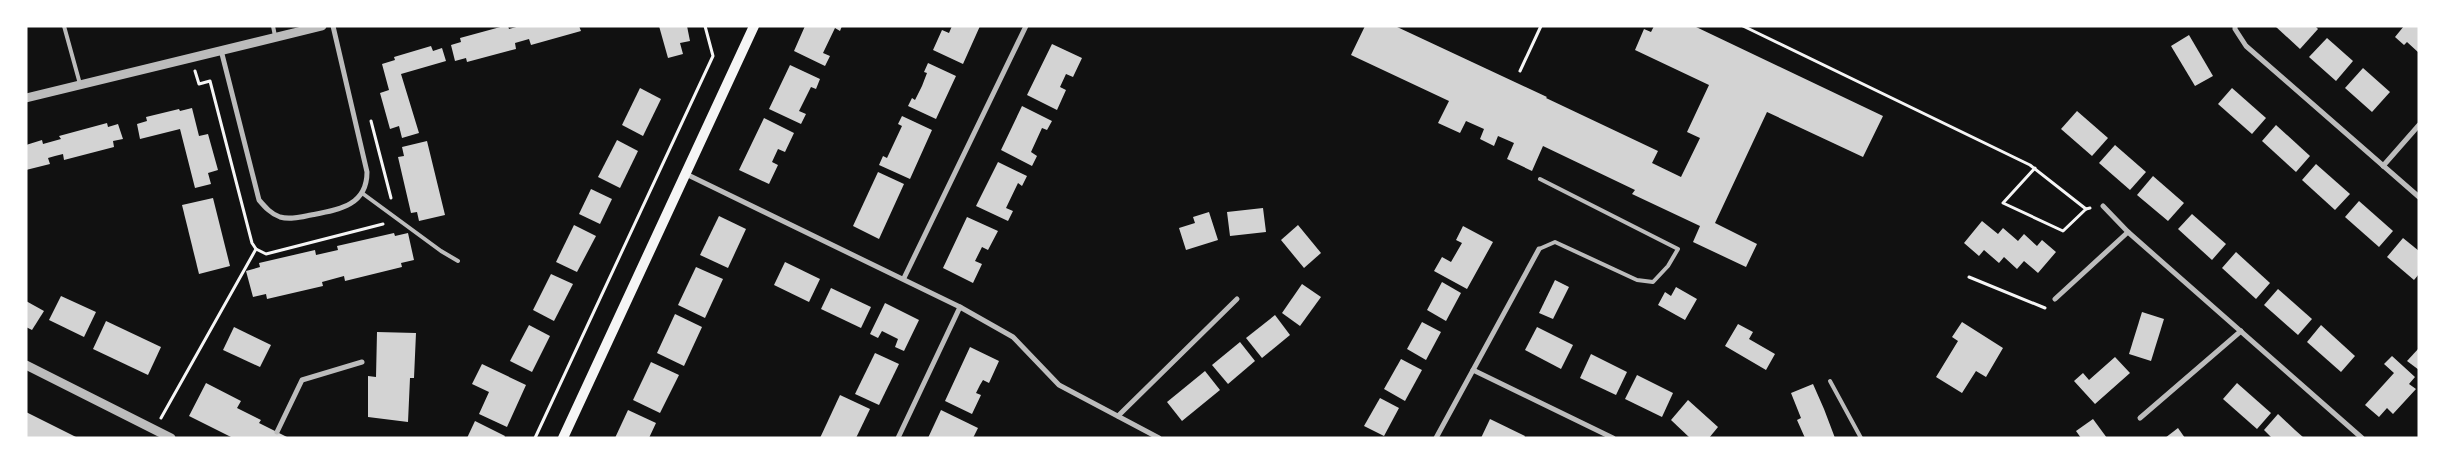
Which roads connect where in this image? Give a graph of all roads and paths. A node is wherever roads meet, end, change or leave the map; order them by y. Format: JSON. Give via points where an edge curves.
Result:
{"nodes":[{"id":1,"x":64,"y":26,"type":"edge"},
{"id":2,"x":273,"y":26,"type":"edge"},
{"id":3,"x":322,"y":26,"type":"edge"},
{"id":4,"x":333,"y":26,"type":"edge"},
{"id":5,"x":705,"y":26,"type":"edge"},
{"id":6,"x":754,"y":26,"type":"edge"},
{"id":7,"x":1026,"y":26,"type":"edge"},
{"id":8,"x":1541,"y":26,"type":"edge"},
{"id":9,"x":1743,"y":26,"type":"edge"},
{"id":10,"x":2236,"y":26,"type":"edge"},
{"id":11,"x":275,"y":37,"type":"junction"},
{"id":12,"x":221,"y":50,"type":"junction"},
{"id":13,"x":192,"y":57,"type":"junction"},
{"id":14,"x":1520,"y":71,"type":"dead end"},
{"id":15,"x":80,"y":85,"type":"junction"},
{"id":16,"x":26,"y":98,"type":"edge"},
{"id":17,"x":2419,"y":125,"type":"edge"},
{"id":18,"x":2383,"y":166,"type":"junction"},
{"id":19,"x":2035,"y":168,"type":"junction"},
{"id":20,"x":686,"y":174,"type":"junction"},
{"id":21,"x":1540,"y":179,"type":"dead end"},
{"id":22,"x":362,"y":193,"type":"junction"},
{"id":23,"x":2419,"y":197,"type":"edge"},
{"id":24,"x":2103,"y":206,"type":"joint"},
{"id":25,"x":2086,"y":209,"type":"junction"},
{"id":26,"x":2128,"y":232,"type":"junction"},
{"id":27,"x":1539,"y":249,"type":"joint"},
{"id":28,"x":458,"y":261,"type":"dead end"},
{"id":29,"x":1969,"y":277,"type":"dead end"},
{"id":30,"x":904,"y":278,"type":"junction"},
{"id":31,"x":1237,"y":299,"type":"dead end"},
{"id":32,"x":2055,"y":299,"type":"joint"},
{"id":33,"x":960,"y":307,"type":"junction"},
{"id":34,"x":2241,"y":331,"type":"junction"},
{"id":35,"x":362,"y":362,"type":"dead end"},
{"id":36,"x":26,"y":365,"type":"edge"},
{"id":37,"x":1473,"y":370,"type":"junction"},
{"id":38,"x":1830,"y":381,"type":"dead end"},
{"id":39,"x":1118,"y":416,"type":"junction"},
{"id":40,"x":2140,"y":418,"type":"dead end"},
{"id":41,"x":154,"y":430,"type":"junction"},
{"id":42,"x":277,"y":432,"type":"dead end"},
{"id":43,"x":171,"y":438,"type":"edge"},
{"id":44,"x":535,"y":438,"type":"edge"},
{"id":45,"x":563,"y":438,"type":"edge"},
{"id":46,"x":898,"y":438,"type":"edge"},
{"id":47,"x":1159,"y":438,"type":"edge"},
{"id":48,"x":1436,"y":438,"type":"edge"},
{"id":49,"x":1613,"y":438,"type":"edge"},
{"id":50,"x":1861,"y":438,"type":"edge"},
{"id":51,"x":2362,"y":438,"type":"edge"}],
"edges":[{"from":1,"to":15,"type":"lane"},
{"from":2,"to":11,"type":"lane"},
{"from":3,"to":11,"type":"street"},
{"from":4,"to":22,"type":"street","via":[[367,172]]},
{"from":5,"to":44,"type":"path","via":[[713,56]]},
{"from":6,"to":20,"type":"main road"},
{"from":7,"to":30,"type":"street"},
{"from":8,"to":14,"type":"path"},
{"from":9,"to":19,"type":"path"},
{"from":10,"to":18,"type":"street","via":[[2246,46]]},
{"from":11,"to":12,"type":"street"},
{"from":12,"to":13,"type":"street"},
{"from":12,"to":22,"type":"street","via":[[259,200],[265,208],[289,219],[344,208]]},
{"from":13,"to":15,"type":"street"},
{"from":13,"to":41,"type":"path","via":[[199,84],[210,81],[256,249]]},
{"from":15,"to":16,"type":"street"},
{"from":17,"to":18,"type":"street"},
{"from":18,"to":23,"type":"street"},
{"from":19,"to":25,"type":"path"},
{"from":19,"to":25,"type":"path","via":[[2003,203],[2063,231]]},
{"from":20,"to":30,"type":"street"},
{"from":20,"to":45,"type":"main road"},
{"from":21,"to":27,"type":"lane","via":[[1678,249],[1653,282],[1637,280],[1554,242]]},
{"from":22,"to":28,"type":"lane"},
{"from":24,"to":25,"type":"path"},
{"from":24,"to":26,"type":"street"},
{"from":26,"to":32,"type":"street"},
{"from":26,"to":34,"type":"street"},
{"from":27,"to":37,"type":"street"},
{"from":29,"to":32,"type":"path","via":[[2047,308]]},
{"from":30,"to":33,"type":"street"},
{"from":31,"to":39,"type":"street"},
{"from":33,"to":39,"type":"street","via":[[1013,337],[1059,385]]},
{"from":33,"to":46,"type":"street"},
{"from":34,"to":40,"type":"street"},
{"from":34,"to":51,"type":"street"},
{"from":35,"to":42,"type":"street","via":[[302,380]]},
{"from":36,"to":41,"type":"street"},
{"from":37,"to":48,"type":"street"},
{"from":37,"to":49,"type":"street"},
{"from":38,"to":50,"type":"lane"},
{"from":39,"to":47,"type":"street"},
{"from":41,"to":43,"type":"street"}]}
